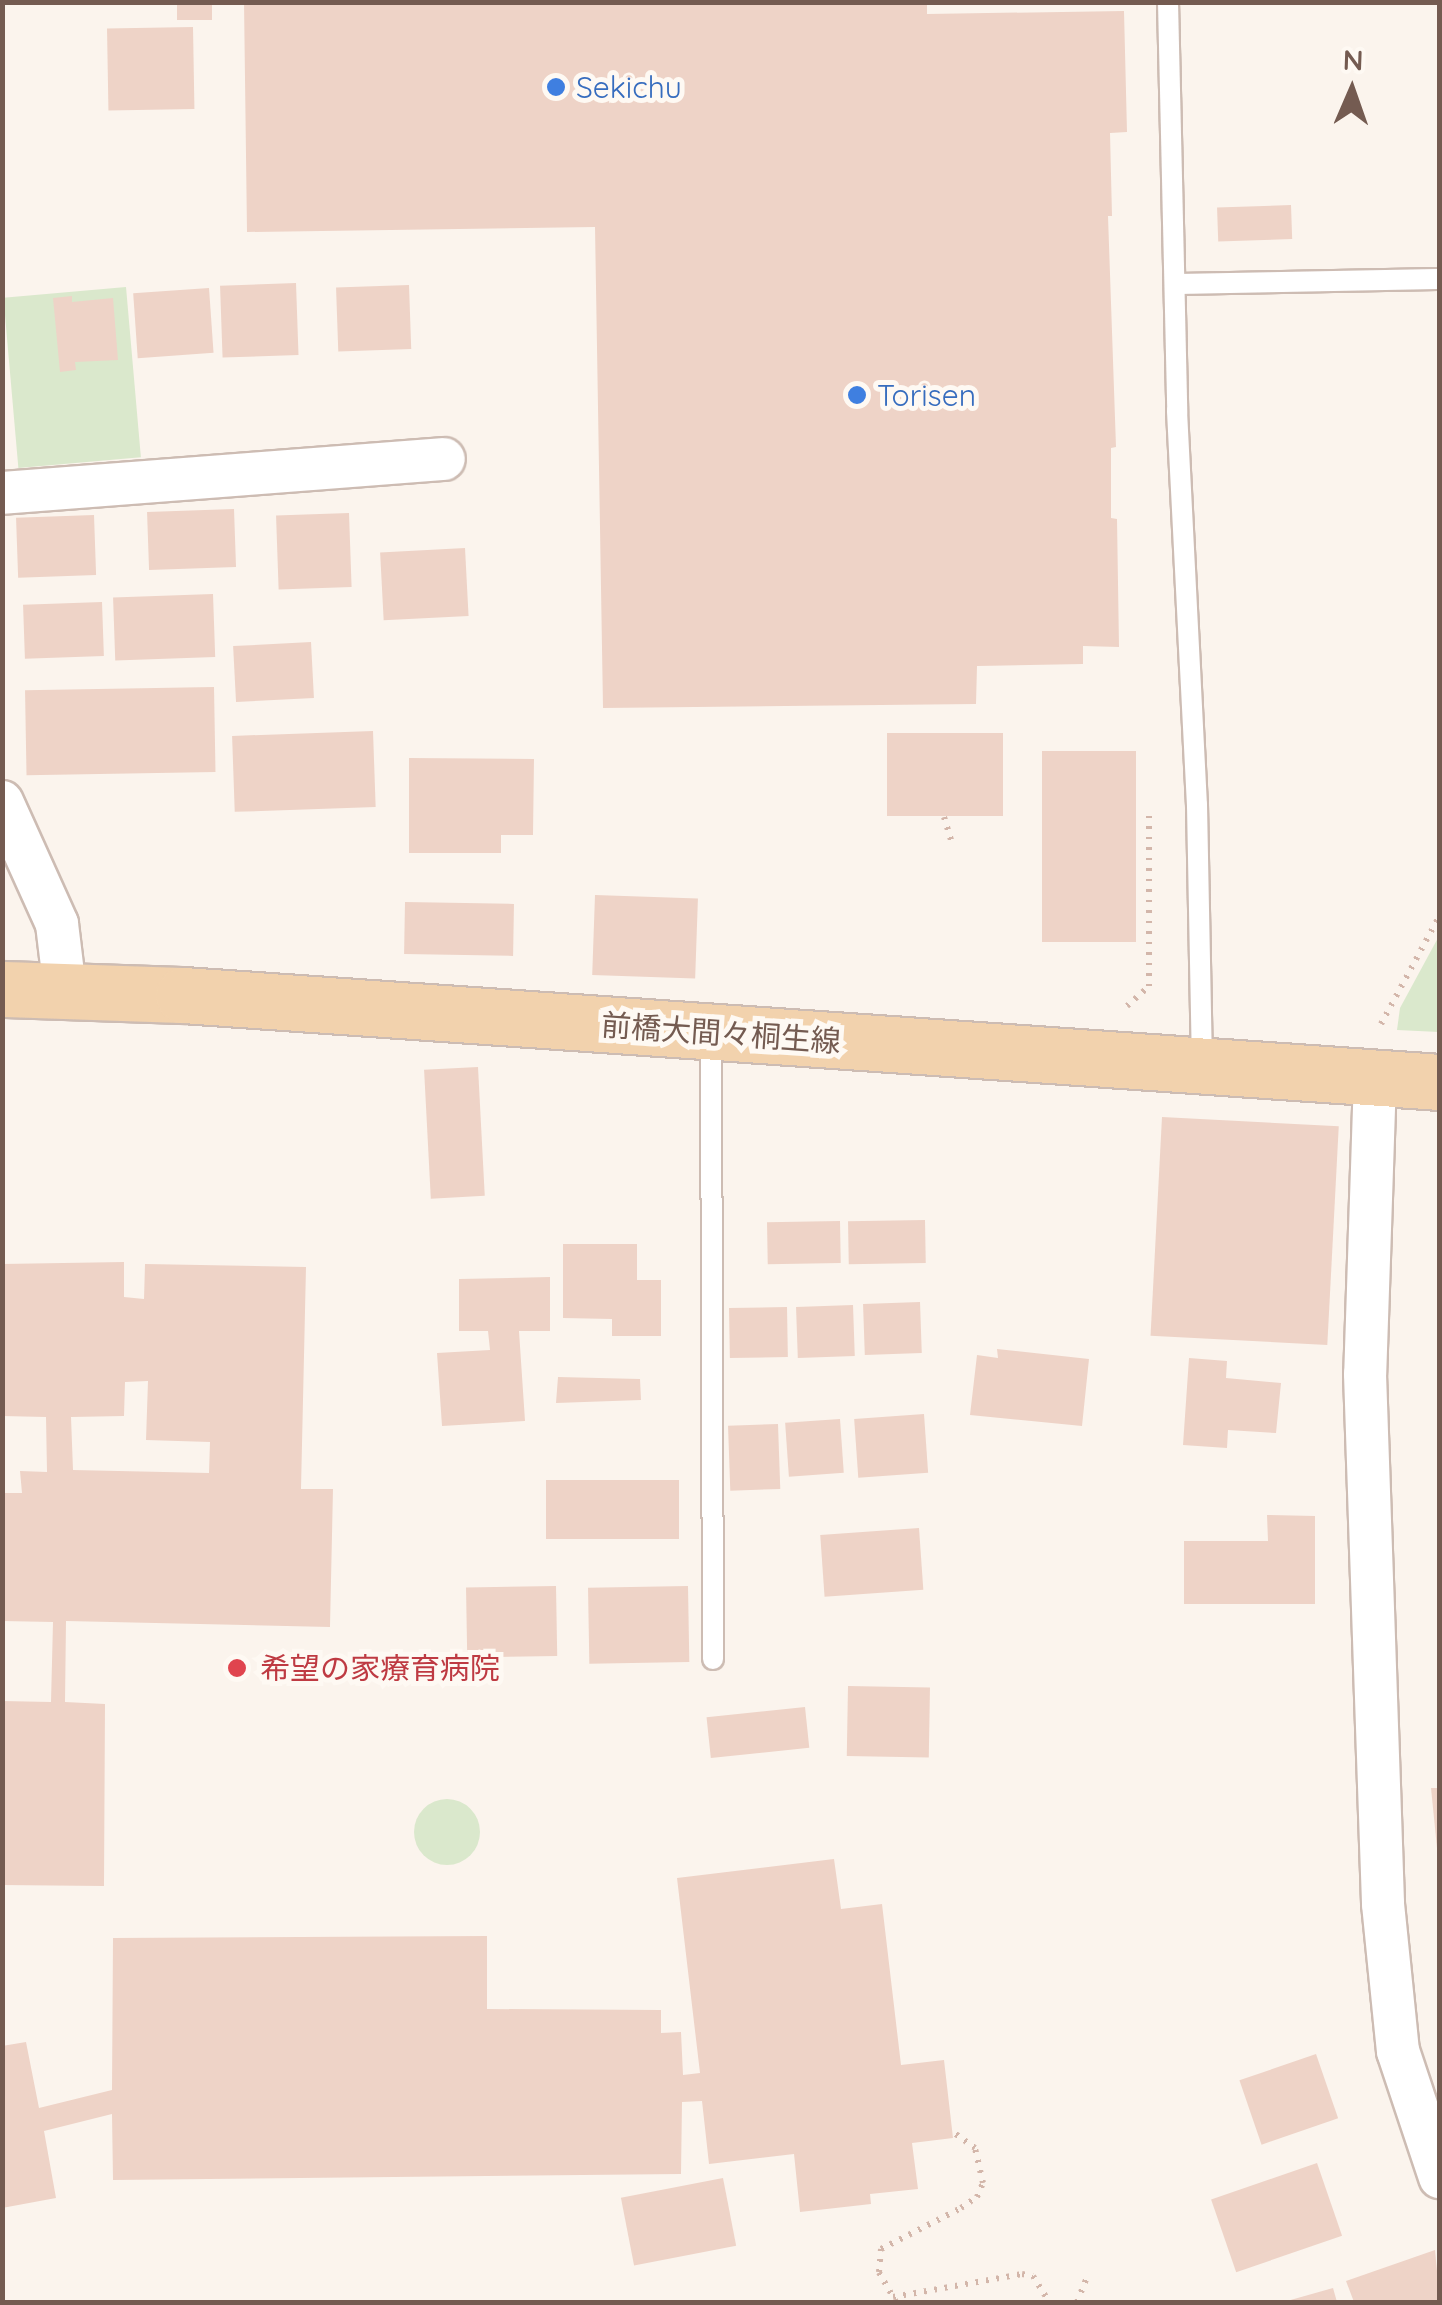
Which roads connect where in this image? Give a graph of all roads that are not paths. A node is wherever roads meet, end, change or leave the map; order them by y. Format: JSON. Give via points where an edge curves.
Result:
{"nodes":[{"id":1,"x":1168,"y":2,"type":"edge"},
{"id":2,"x":1440,"y":279,"type":"edge"},
{"id":3,"x":1175,"y":284,"type":"junction"},
{"id":4,"x":444,"y":459,"type":"dead end"},
{"id":5,"x":2,"y":493,"type":"edge"},
{"id":6,"x":2,"y":802,"type":"edge"},
{"id":7,"x":2,"y":989,"type":"edge"},
{"id":8,"x":65,"y":990,"type":"junction"},
{"id":9,"x":711,"y":1032,"type":"junction"},
{"id":10,"x":1202,"y":1066,"type":"junction"},
{"id":11,"x":1375,"y":1078,"type":"junction"},
{"id":12,"x":1440,"y":1082,"type":"edge"},
{"id":13,"x":713,"y":1659,"type":"dead end"},
{"id":14,"x":1440,"y":2177,"type":"edge"}],
"edges":[{"from":1,"to":3,"type":"lane"},
{"from":2,"to":3,"type":"lane"},
{"from":3,"to":10,"type":"lane"},
{"from":4,"to":5,"type":"street"},
{"from":6,"to":8,"type":"street","via":[[57,924]]},
{"from":7,"to":8,"type":"main road","name":"前橋大間々桐生線"},
{"from":8,"to":9,"type":"main road","name":"前橋大間々桐生線"},
{"from":9,"to":10,"type":"main road","name":"前橋大間々桐生線"},
{"from":9,"to":13,"type":"lane"},
{"from":10,"to":11,"type":"main road","name":"前橋大間々桐生線"},
{"from":11,"to":12,"type":"main road","name":"前橋大間々桐生線"},
{"from":11,"to":14,"type":"street","via":[[1366,1374],[1383,1904],[1396,2040]]}]}
